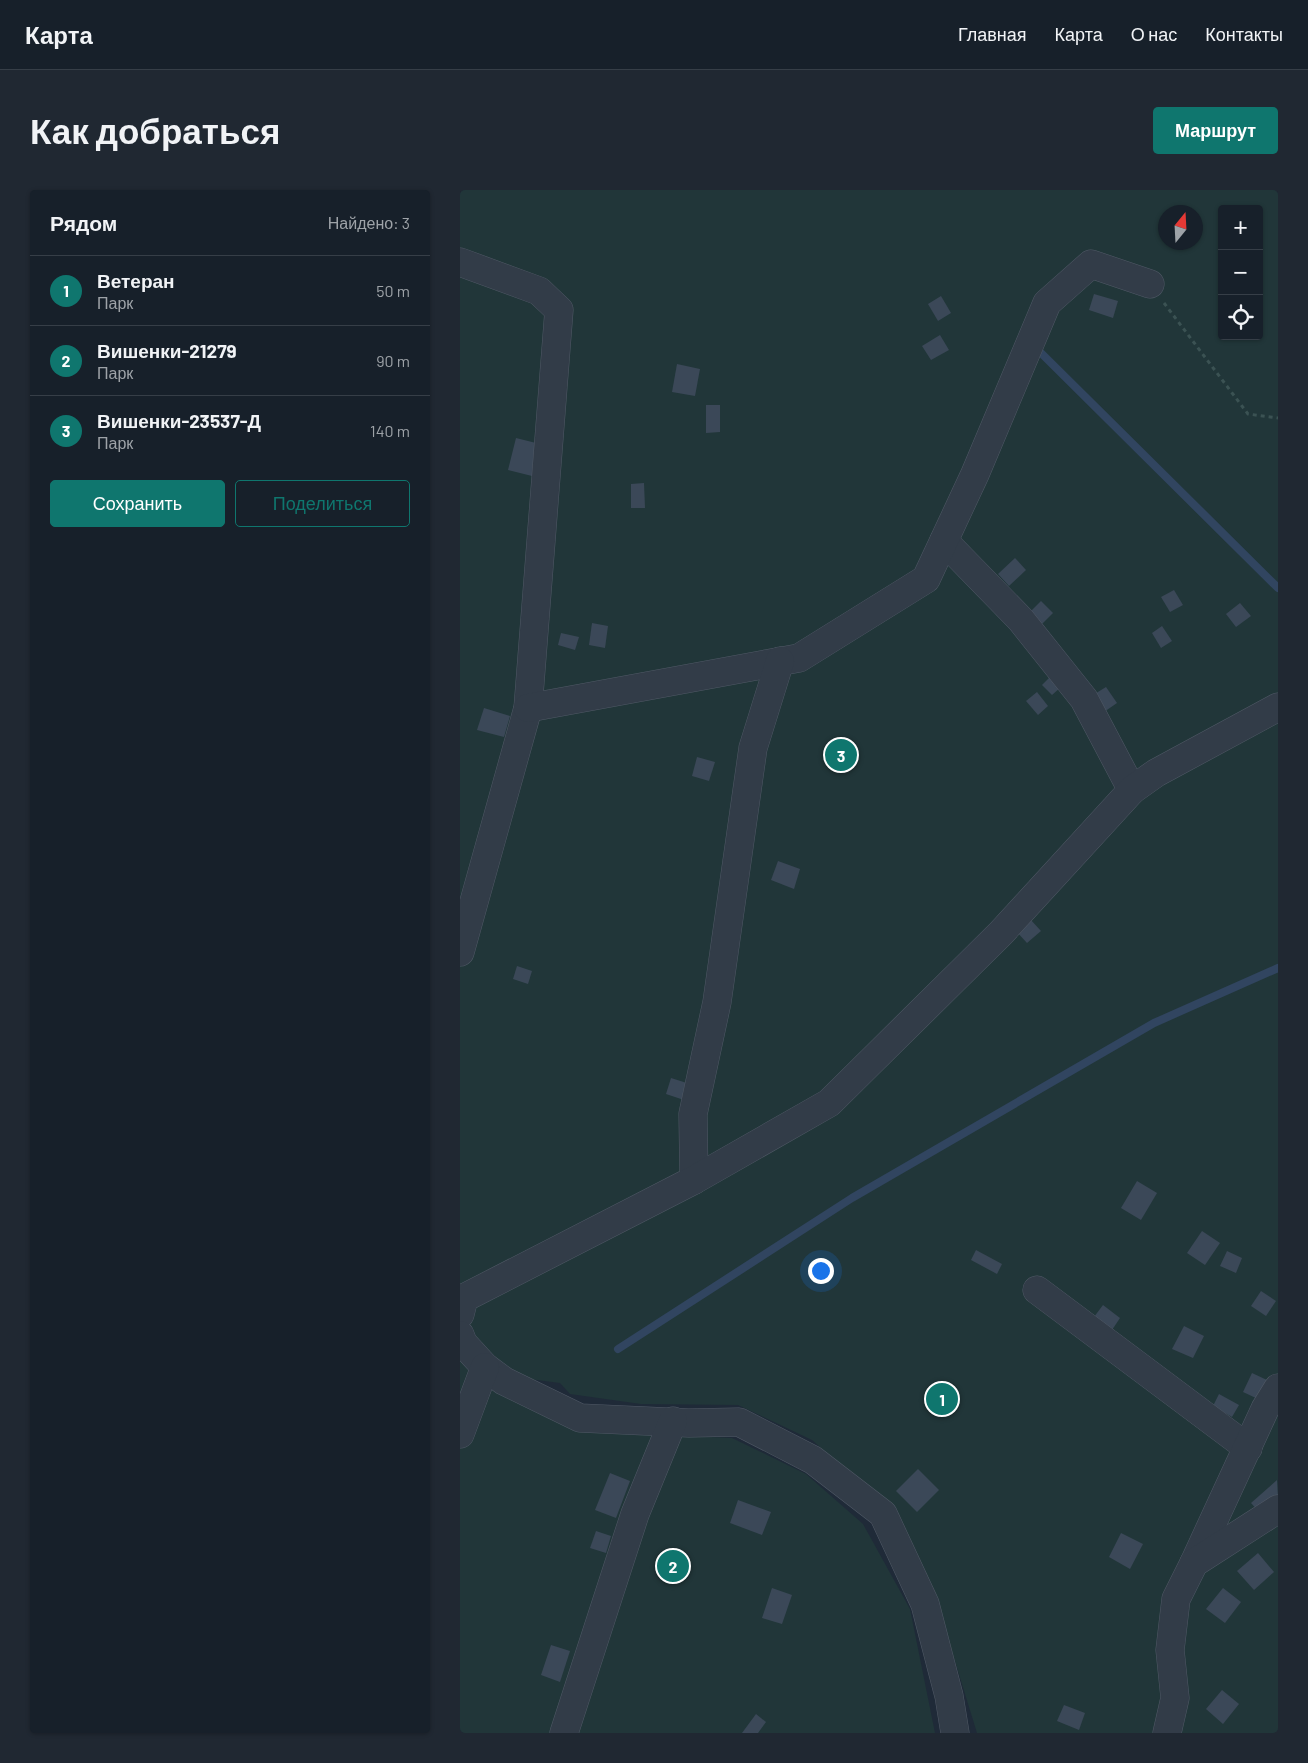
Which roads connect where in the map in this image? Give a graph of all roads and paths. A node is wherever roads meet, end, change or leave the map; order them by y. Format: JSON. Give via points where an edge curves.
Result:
{"nodes":[{"id":1,"x":460,"y":262,"type":"edge"},
{"id":2,"x":1150,"y":284,"type":"joint"},
{"id":3,"x":1278,"y":418,"type":"edge"},
{"id":4,"x":944,"y":541,"type":"junction"},
{"id":5,"x":780,"y":662,"type":"junction"},
{"id":6,"x":528,"y":708,"type":"junction"},
{"id":7,"x":1278,"y":708,"type":"edge"},
{"id":8,"x":1132,"y":790,"type":"junction"},
{"id":9,"x":460,"y":952,"type":"edge"},
{"id":10,"x":694,"y":1180,"type":"junction"},
{"id":11,"x":1037,"y":1290,"type":"dead end"},
{"id":12,"x":461,"y":1302,"type":"edge"},
{"id":13,"x":460,"y":1336,"type":"edge"},
{"id":14,"x":485,"y":1367,"type":"junction"},
{"id":15,"x":1278,"y":1388,"type":"edge"},
{"id":16,"x":673,"y":1421,"type":"junction"},
{"id":17,"x":460,"y":1434,"type":"edge"},
{"id":18,"x":1248,"y":1448,"type":"junction"},
{"id":19,"x":1278,"y":1509,"type":"edge"},
{"id":20,"x":1194,"y":1563,"type":"junction"},
{"id":21,"x":564,"y":1733,"type":"edge"},
{"id":22,"x":955,"y":1733,"type":"edge"},
{"id":23,"x":1167,"y":1733,"type":"edge"}],
"edges":[{"from":1,"to":6,"type":"street","via":[[539,291],[559,310]]},
{"from":2,"to":3,"type":"path","via":[[1248,414]]},
{"from":2,"to":4,"type":"street","via":[[1091,264],[1047,303]]},
{"from":4,"to":5,"type":"street","via":[[926,579],[799,658]]},
{"from":4,"to":8,"type":"street","via":[[1020,620],[1084,699]]},
{"from":5,"to":6,"type":"street"},
{"from":5,"to":10,"type":"street","via":[[753,748],[716,1002],[694,1114]]},
{"from":6,"to":9,"type":"street"},
{"from":7,"to":8,"type":"street","via":[[1156,773]]},
{"from":8,"to":10,"type":"street","via":[[1001,932],[829,1103]]},
{"from":10,"to":12,"type":"street"},
{"from":11,"to":18,"type":"street"},
{"from":13,"to":14,"type":"street"},
{"from":14,"to":16,"type":"street","via":[[504,1381],[580,1418]]},
{"from":14,"to":17,"type":"street"},
{"from":15,"to":18,"type":"street"},
{"from":16,"to":21,"type":"street","via":[[635,1514]]},
{"from":16,"to":22,"type":"street","via":[[739,1422],[813,1460],[883,1514],[925,1604]]},
{"from":18,"to":20,"type":"street"},
{"from":19,"to":20,"type":"street"},
{"from":20,"to":23,"type":"street","via":[[1176,1599],[1170,1650],[1175,1698]]}]}
